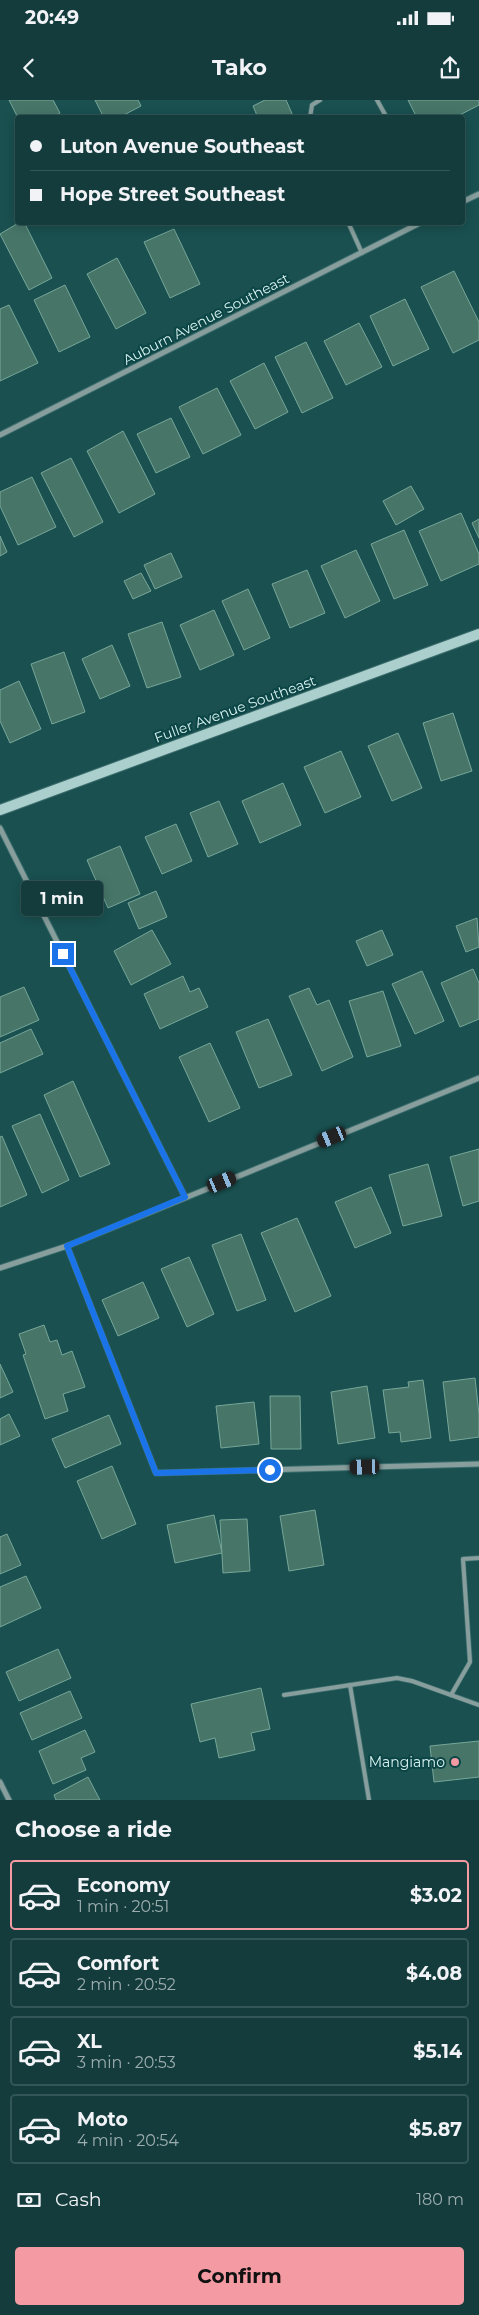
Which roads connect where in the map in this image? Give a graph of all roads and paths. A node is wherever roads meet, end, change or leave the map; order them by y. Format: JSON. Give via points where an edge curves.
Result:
{"nodes":[{"id":1,"x":320,"y":100,"type":"edge"},
{"id":2,"x":377,"y":100,"type":"edge"},
{"id":3,"x":310,"y":115,"type":"edge"},
{"id":4,"x":386,"y":115,"type":"edge"},
{"id":5,"x":479,"y":194,"type":"edge"},
{"id":6,"x":465,"y":201,"type":"edge"},
{"id":7,"x":349,"y":225,"type":"edge"},
{"id":8,"x":416,"y":225,"type":"edge"},
{"id":9,"x":362,"y":253,"type":"junction"},
{"id":10,"x":0,"y":435,"type":"edge"},
{"id":11,"x":479,"y":634,"type":"edge"},
{"id":12,"x":0,"y":810,"type":"edge"},
{"id":13,"x":0,"y":828,"type":"edge"},
{"id":14,"x":479,"y":1078,"type":"edge"},
{"id":15,"x":185,"y":1197,"type":"junction"},
{"id":16,"x":67,"y":1246,"type":"junction"},
{"id":17,"x":0,"y":1268,"type":"edge"},
{"id":18,"x":479,"y":1464,"type":"edge"},
{"id":19,"x":479,"y":1558,"type":"edge"},
{"id":20,"x":350,"y":1685,"type":"junction"},
{"id":21,"x":284,"y":1695,"type":"dead end"},
{"id":22,"x":451,"y":1696,"type":"junction"},
{"id":23,"x":479,"y":1705,"type":"edge"},
{"id":24,"x":0,"y":1782,"type":"edge"},
{"id":25,"x":7,"y":1797,"type":"edge"},
{"id":26,"x":0,"y":1798,"type":"edge"},
{"id":27,"x":369,"y":1800,"type":"edge"}],
"edges":[{"from":1,"to":3,"type":"lane","via":[[312,104]]},
{"from":2,"to":4,"type":"lane"},
{"from":5,"to":6,"type":"street"},
{"from":7,"to":9,"type":"lane"},
{"from":8,"to":9,"type":"street","name":"Auburn Avenue Southeast"},
{"from":9,"to":10,"type":"street","name":"Auburn Avenue Southeast"},
{"from":11,"to":12,"type":"main road","name":"Fuller Avenue Southeast"},
{"from":13,"to":15,"type":"street"},
{"from":14,"to":15,"type":"street"},
{"from":15,"to":16,"type":"street"},
{"from":16,"to":17,"type":"street"},
{"from":16,"to":18,"type":"street","via":[[156,1473]]},
{"from":19,"to":22,"type":"lane","via":[[463,1559],[470,1662]]},
{"from":20,"to":21,"type":"lane"},
{"from":20,"to":22,"type":"lane","via":[[397,1678],[412,1680]]},
{"from":20,"to":27,"type":"lane"},
{"from":22,"to":23,"type":"lane"},
{"from":24,"to":25,"type":"street"},
{"from":25,"to":26,"type":"street"}]}
